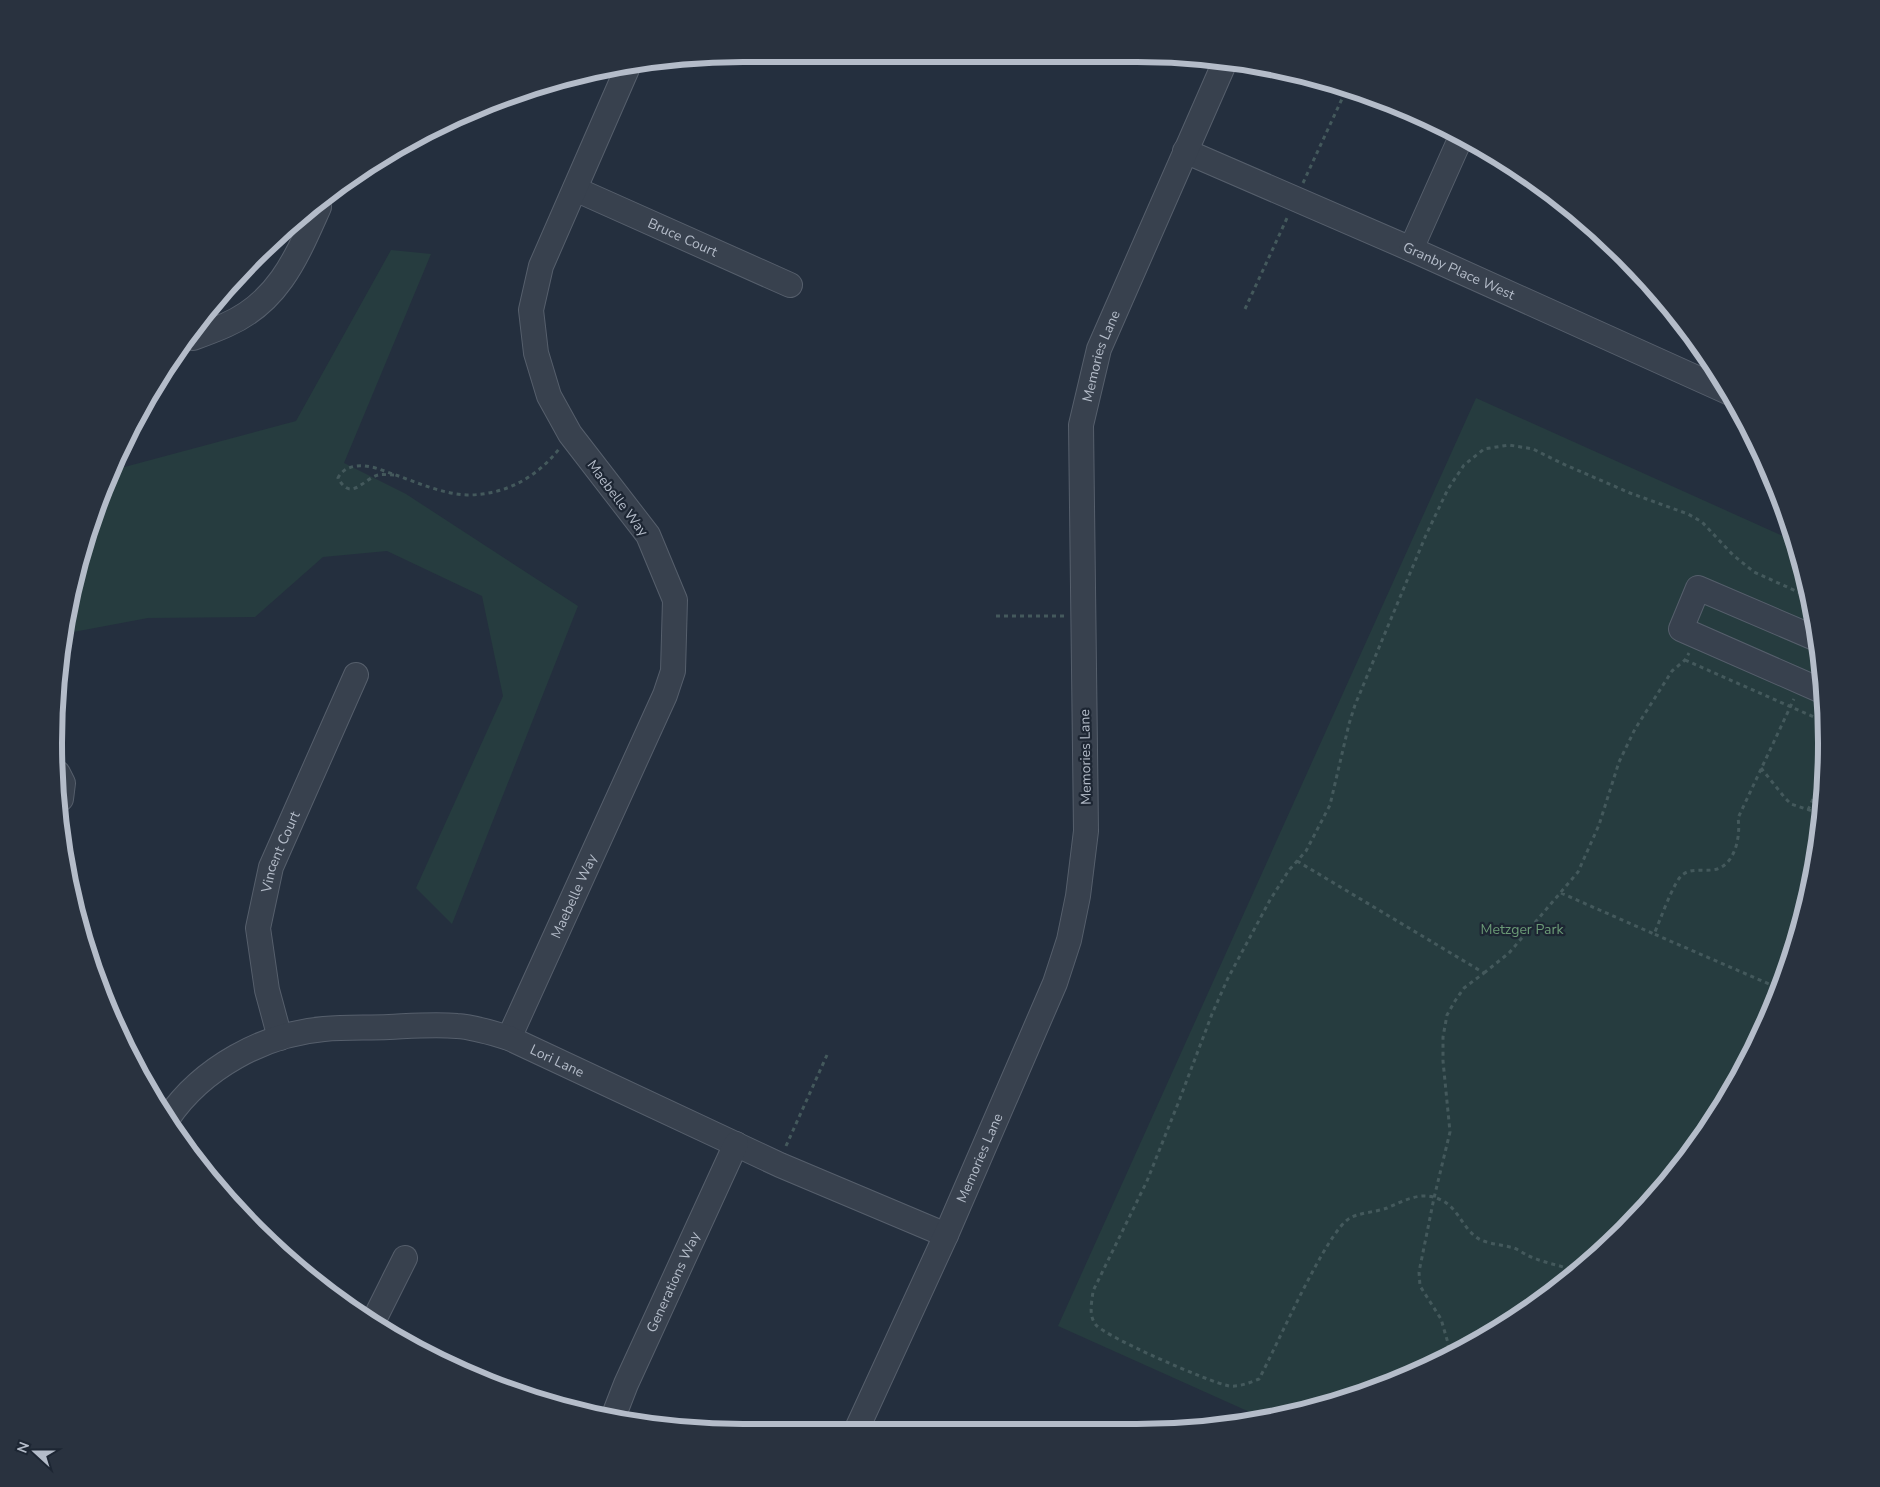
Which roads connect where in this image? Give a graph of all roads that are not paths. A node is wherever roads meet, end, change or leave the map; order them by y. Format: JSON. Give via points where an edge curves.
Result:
{"nodes":[{"id":1,"x":1222,"y":68,"type":"edge"},
{"id":2,"x":625,"y":73,"type":"edge"},
{"id":3,"x":1458,"y":144,"type":"edge"},
{"id":4,"x":1185,"y":151,"type":"junction"},
{"id":5,"x":575,"y":189,"type":"junction"},
{"id":6,"x":316,"y":213,"type":"edge"},
{"id":7,"x":1411,"y":249,"type":"junction"},
{"id":8,"x":790,"y":285,"type":"dead end"},
{"id":9,"x":198,"y":336,"type":"edge"},
{"id":10,"x":1716,"y":387,"type":"edge"},
{"id":11,"x":1808,"y":635,"type":"edge"},
{"id":12,"x":356,"y":675,"type":"dead end"},
{"id":13,"x":1811,"y":687,"type":"edge"},
{"id":14,"x":280,"y":1038,"type":"junction"},
{"id":15,"x":508,"y":1038,"type":"junction"},
{"id":16,"x":172,"y":1113,"type":"edge"},
{"id":17,"x":736,"y":1144,"type":"junction"},
{"id":18,"x":946,"y":1235,"type":"junction"},
{"id":19,"x":405,"y":1258,"type":"dead end"},
{"id":20,"x":376,"y":1317,"type":"edge"},
{"id":21,"x":615,"y":1412,"type":"edge"},
{"id":22,"x":859,"y":1424,"type":"edge"}],
"edges":[{"from":1,"to":4,"type":"street","name":"Memories Lane"},
{"from":2,"to":5,"type":"street","name":"Maebelle Way"},
{"from":3,"to":7,"type":"street"},
{"from":4,"to":7,"type":"street","name":"Granby Place West"},
{"from":4,"to":18,"type":"street","name":"Memories Lane","via":[[1099,349],[1081,426],[1086,831],[1069,940],[1055,983]]},
{"from":5,"to":8,"type":"street","name":"Bruce Court"},
{"from":5,"to":15,"type":"street","name":"Maebelle Way","via":[[541,266],[531,310],[536,353],[550,396],[570,434],[648,535],[675,600],[673,671],[665,695]]},
{"from":6,"to":9,"type":"street","via":[[296,258],[267,297],[247,314]]},
{"from":7,"to":10,"type":"street","name":"Granby Place West"},
{"from":11,"to":13,"type":"street","via":[[1698,588],[1681,629]]},
{"from":12,"to":14,"type":"street","name":"Vincent Court","via":[[271,867],[258,928],[267,990]]},
{"from":14,"to":15,"type":"street","name":"Lori Lane","via":[[323,1029],[432,1026],[458,1026]]},
{"from":14,"to":16,"type":"street","name":"Lori Lane","via":[[220,1066]]},
{"from":15,"to":17,"type":"street","name":"Lori Lane"},
{"from":17,"to":18,"type":"street","name":"Lori Lane"},
{"from":17,"to":21,"type":"street","name":"Generations Way"},
{"from":18,"to":22,"type":"street","name":"Memories Lane"},
{"from":19,"to":20,"type":"street"}]}
